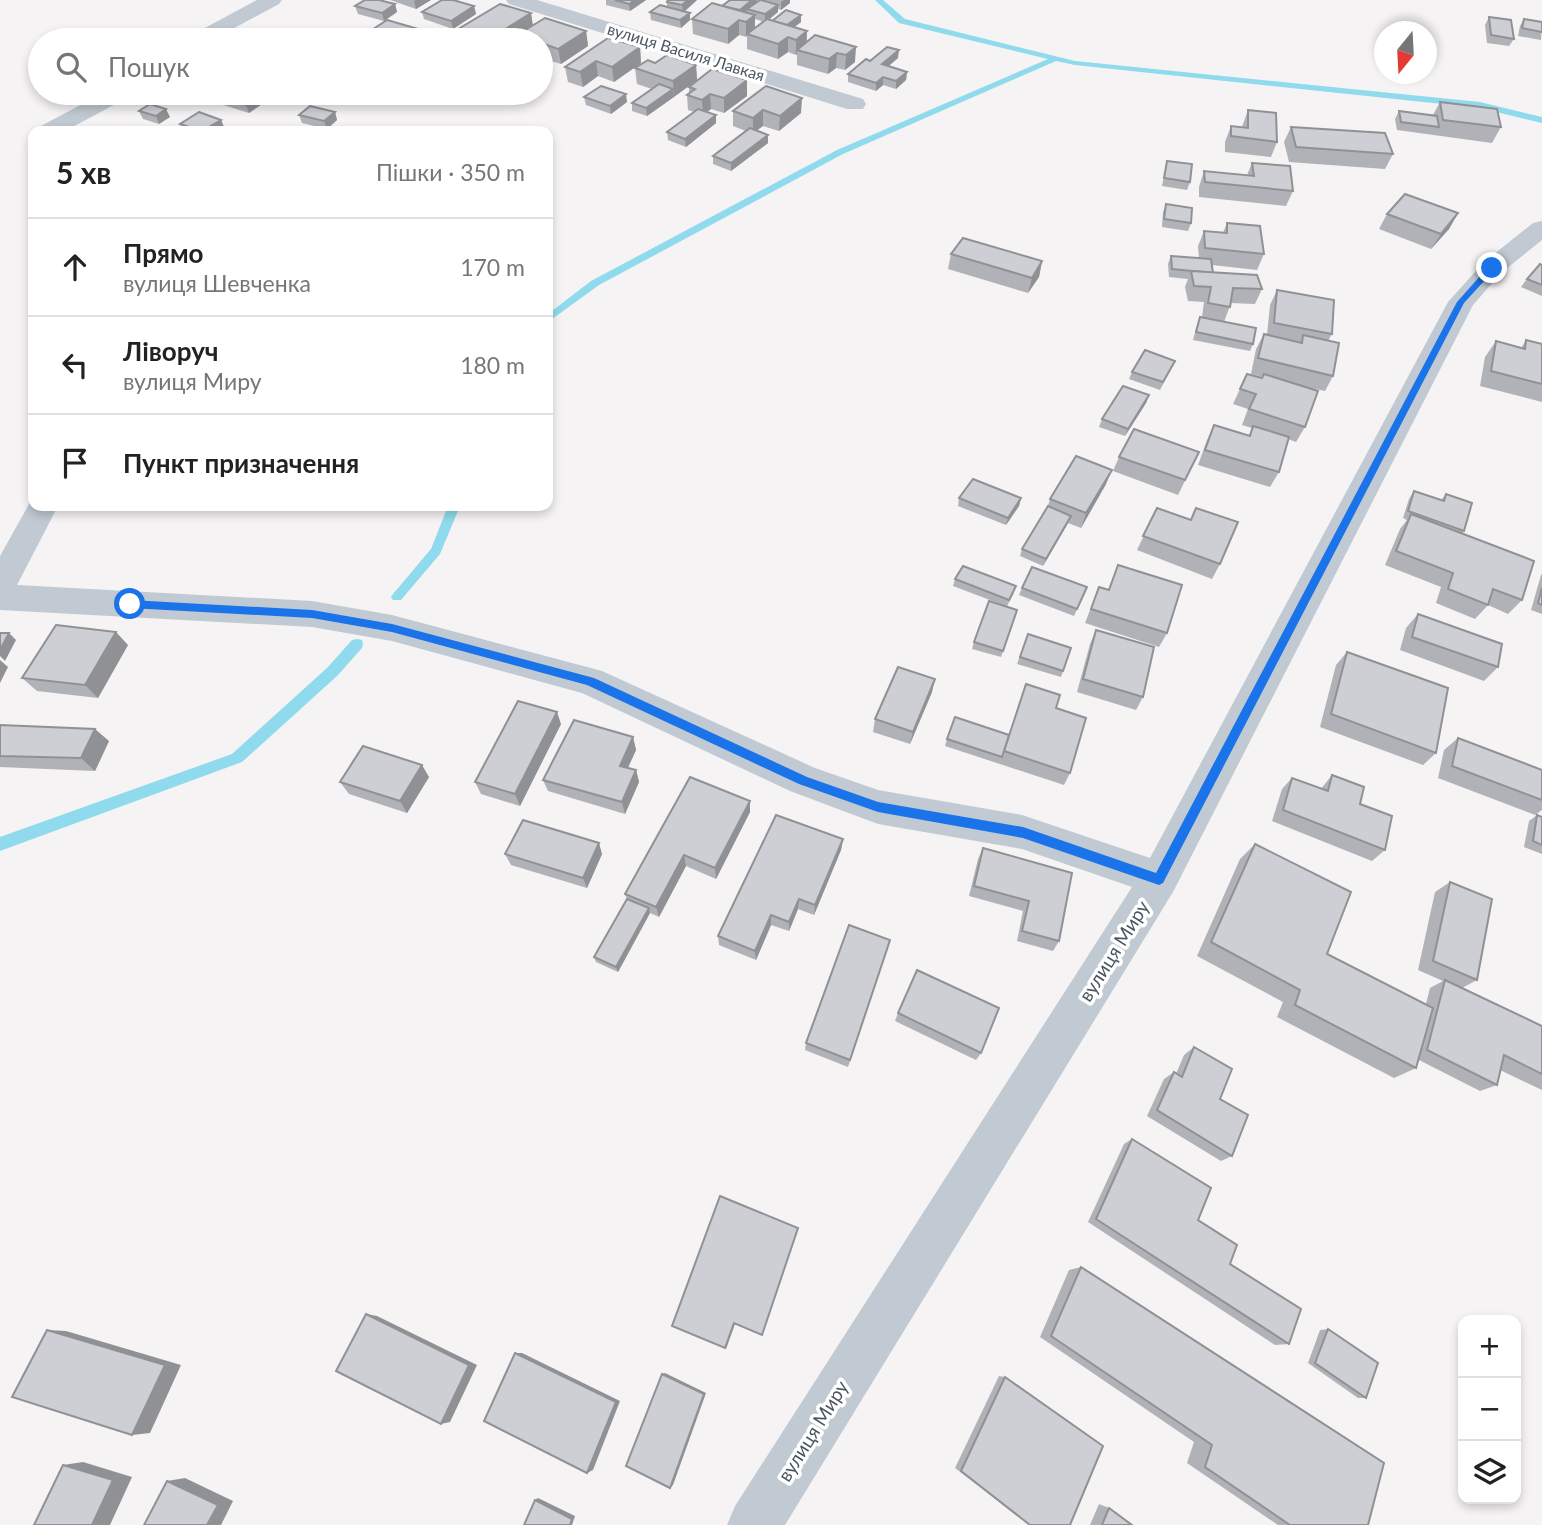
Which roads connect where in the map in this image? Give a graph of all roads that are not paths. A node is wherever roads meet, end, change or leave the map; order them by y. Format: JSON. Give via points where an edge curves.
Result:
{"nodes":[{"id":1,"x":272,"y":0,"type":"edge"},
{"id":2,"x":516,"y":0,"type":"edge"},
{"id":3,"x":220,"y":28,"type":"edge"},
{"id":4,"x":855,"y":104,"type":"dead end"},
{"id":5,"x":97,"y":105,"type":"edge"},
{"id":6,"x":58,"y":126,"type":"edge"},
{"id":7,"x":1542,"y":229,"type":"edge"},
{"id":8,"x":39,"y":511,"type":"edge"},
{"id":9,"x":0,"y":587,"type":"edge"},
{"id":10,"x":0,"y":597,"type":"edge"},
{"id":11,"x":1159,"y":879,"type":"junction"},
{"id":12,"x":754,"y":1525,"type":"edge"}],
"edges":[{"from":1,"to":3,"type":"street"},
{"from":2,"to":4,"type":"street","name":"вулиця Василя Лавкая"},
{"from":5,"to":6,"type":"street"},
{"from":7,"to":11,"type":"street","name":"вулиця Миру","via":[[1492,268],[1461,302]]},
{"from":8,"to":9,"type":"street"},
{"from":10,"to":11,"type":"street","via":[[312,614],[392,628],[590,681],[803,780],[878,807],[1023,832]]},
{"from":11,"to":12,"type":"street","name":"вулиця Миру"}]}
